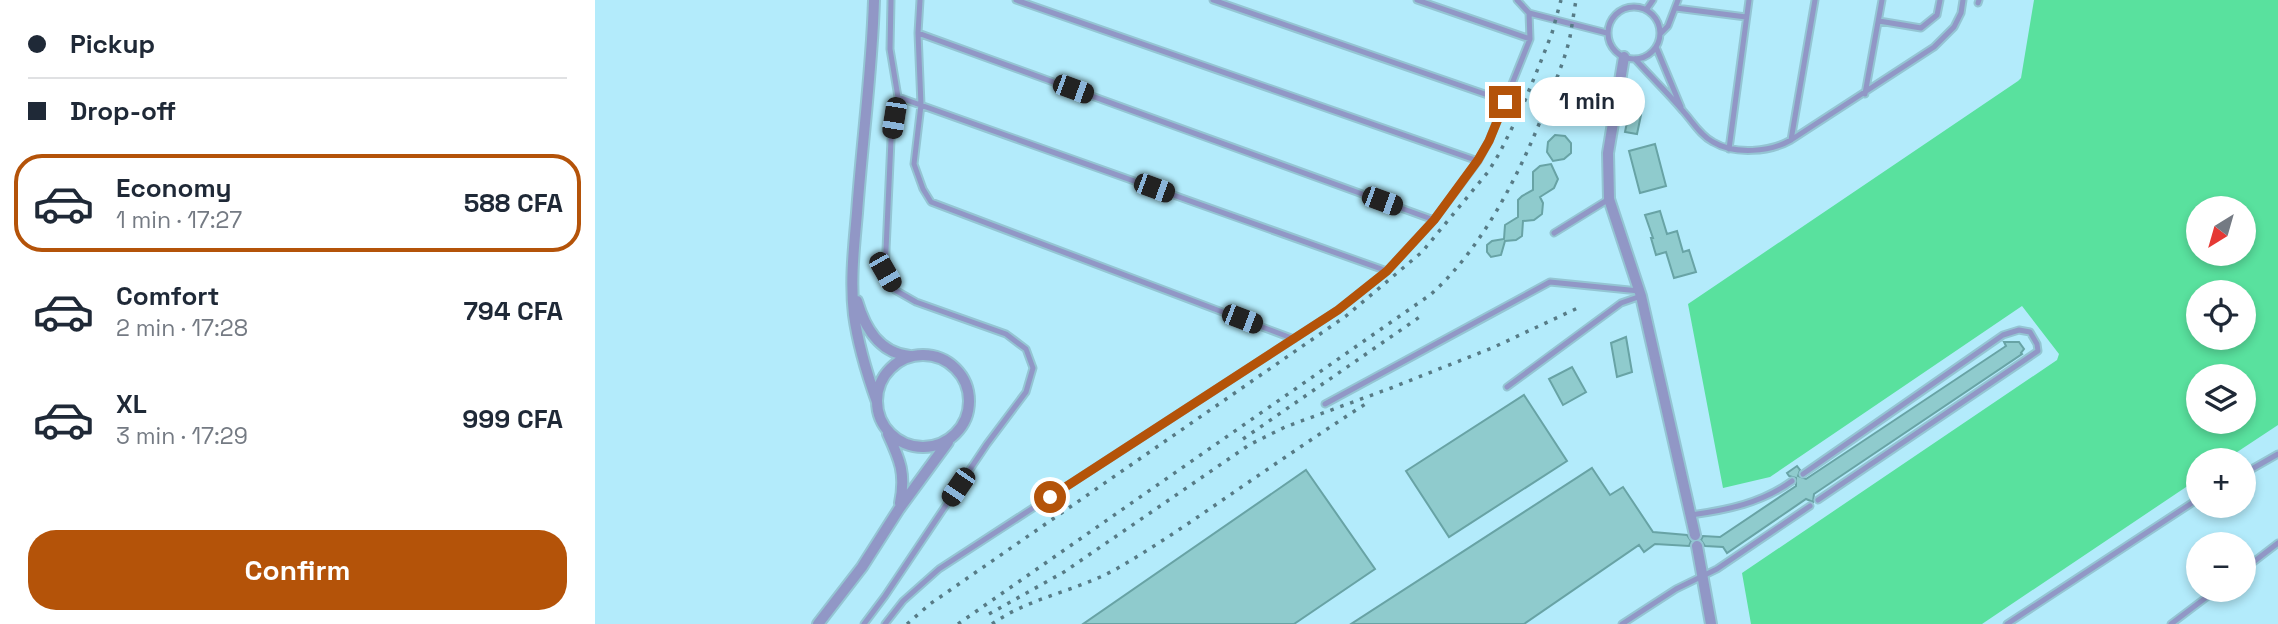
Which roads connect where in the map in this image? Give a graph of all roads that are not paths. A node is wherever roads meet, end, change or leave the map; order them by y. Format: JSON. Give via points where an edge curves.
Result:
{"nodes":[{"id":1,"x":874,"y":0,"type":"edge"},
{"id":2,"x":891,"y":0,"type":"edge"},
{"id":3,"x":920,"y":0,"type":"edge"},
{"id":4,"x":1016,"y":0,"type":"edge"},
{"id":5,"x":1213,"y":0,"type":"edge"},
{"id":6,"x":1417,"y":0,"type":"edge"},
{"id":7,"x":1517,"y":0,"type":"edge"},
{"id":8,"x":1653,"y":0,"type":"edge"},
{"id":9,"x":1678,"y":0,"type":"edge"},
{"id":10,"x":1749,"y":0,"type":"edge"},
{"id":11,"x":1815,"y":0,"type":"edge"},
{"id":12,"x":1882,"y":0,"type":"edge"},
{"id":13,"x":1940,"y":0,"type":"edge"},
{"id":14,"x":1963,"y":0,"type":"edge"},
{"id":15,"x":1676,"y":8,"type":"junction"},
{"id":16,"x":1646,"y":10,"type":"junction"},
{"id":17,"x":1529,"y":13,"type":"junction"},
{"id":18,"x":1746,"y":17,"type":"junction"},
{"id":19,"x":1879,"y":21,"type":"junction"},
{"id":20,"x":918,"y":33,"type":"junction"},
{"id":21,"x":1607,"y":33,"type":"junction"},
{"id":22,"x":1660,"y":34,"type":"junction"},
{"id":23,"x":1530,"y":39,"type":"junction"},
{"id":24,"x":1656,"y":47,"type":"junction"},
{"id":25,"x":1630,"y":58,"type":"junction"},
{"id":26,"x":1865,"y":94,"type":"junction"},
{"id":27,"x":898,"y":96,"type":"junction"},
{"id":28,"x":1505,"y":102,"type":"junction"},
{"id":29,"x":922,"y":105,"type":"junction"},
{"id":30,"x":1682,"y":110,"type":"junction"},
{"id":31,"x":1791,"y":140,"type":"junction"},
{"id":32,"x":1730,"y":149,"type":"junction"},
{"id":33,"x":1478,"y":160,"type":"junction"},
{"id":34,"x":1609,"y":199,"type":"junction"},
{"id":35,"x":1434,"y":220,"type":"junction"},
{"id":36,"x":1554,"y":233,"type":"dead end"},
{"id":37,"x":1387,"y":271,"type":"junction"},
{"id":38,"x":852,"y":282,"type":"junction"},
{"id":39,"x":1640,"y":293,"type":"junction"},
{"id":40,"x":1294,"y":339,"type":"junction"},
{"id":41,"x":916,"y":356,"type":"junction"},
{"id":42,"x":1507,"y":387,"type":"dead end"},
{"id":43,"x":877,"y":402,"type":"junction"},
{"id":44,"x":1325,"y":404,"type":"dead end"},
{"id":45,"x":885,"y":426,"type":"junction"},
{"id":46,"x":952,"y":437,"type":"junction"},
{"id":47,"x":2278,"y":454,"type":"edge"},
{"id":48,"x":2256,"y":467,"type":"edge"},
{"id":49,"x":1803,"y":474,"type":"dead end"},
{"id":50,"x":1792,"y":481,"type":"dead end"},
{"id":51,"x":1818,"y":500,"type":"dead end"},
{"id":52,"x":1810,"y":506,"type":"dead end"},
{"id":53,"x":2186,"y":507,"type":"edge"},
{"id":54,"x":899,"y":509,"type":"junction"},
{"id":55,"x":1691,"y":515,"type":"junction"},
{"id":56,"x":2278,"y":544,"type":"edge"},
{"id":57,"x":2256,"y":560,"type":"edge"},
{"id":58,"x":1702,"y":576,"type":"junction"},
{"id":59,"x":2200,"y":602,"type":"edge"},
{"id":60,"x":818,"y":624,"type":"edge"},
{"id":61,"x":864,"y":624,"type":"edge"},
{"id":62,"x":885,"y":624,"type":"edge"},
{"id":63,"x":1622,"y":624,"type":"edge"},
{"id":64,"x":1711,"y":624,"type":"edge"},
{"id":65,"x":2007,"y":624,"type":"edge"},
{"id":66,"x":2171,"y":624,"type":"edge"}],
"edges":[{"from":1,"to":38,"type":"street"},
{"from":2,"to":27,"type":"lane","via":[[890,49]]},
{"from":3,"to":20,"type":"lane"},
{"from":4,"to":33,"type":"lane"},
{"from":5,"to":28,"type":"lane"},
{"from":6,"to":23,"type":"lane"},
{"from":7,"to":17,"type":"lane"},
{"from":8,"to":16,"type":"lane"},
{"from":9,"to":15,"type":"lane"},
{"from":10,"to":18,"type":"lane"},
{"from":11,"to":31,"type":"lane"},
{"from":12,"to":19,"type":"lane"},
{"from":13,"to":19,"type":"lane","via":[[1937,15],[1921,28]]},
{"from":14,"to":26,"type":"lane","via":[[1961,13],[1946,37]]},
{"from":15,"to":18,"type":"lane"},
{"from":15,"to":22,"type":"lane"},
{"from":16,"to":21,"type":"lane","via":[[1635,7],[1618,12]]},
{"from":16,"to":22,"type":"lane","via":[[1657,20]]},
{"from":17,"to":21,"type":"lane"},
{"from":17,"to":23,"type":"lane"},
{"from":18,"to":32,"type":"lane"},
{"from":19,"to":26,"type":"lane"},
{"from":20,"to":29,"type":"lane"},
{"from":20,"to":35,"type":"lane"},
{"from":21,"to":25,"type":"lane","via":[[1613,49]]},
{"from":22,"to":24,"type":"lane"},
{"from":23,"to":28,"type":"lane"},
{"from":24,"to":25,"type":"lane","via":[[1647,56]]},
{"from":24,"to":30,"type":"lane"},
{"from":25,"to":30,"type":"lane"},
{"from":25,"to":34,"type":"street","via":[[1608,153]]},
{"from":26,"to":31,"type":"lane"},
{"from":27,"to":29,"type":"lane"},
{"from":27,"to":61,"type":"lane","via":[[891,140],[885,272],[895,290],[916,302],[1006,334],[1026,349],[1033,368],[1026,392]]},
{"from":28,"to":33,"type":"lane"},
{"from":29,"to":37,"type":"lane"},
{"from":29,"to":40,"type":"lane","via":[[914,164],[931,202]]},
{"from":30,"to":32,"type":"lane","via":[[1699,131]]},
{"from":31,"to":32,"type":"lane","via":[[1763,150]]},
{"from":33,"to":35,"type":"lane"},
{"from":34,"to":36,"type":"lane"},
{"from":34,"to":39,"type":"street"},
{"from":35,"to":37,"type":"lane"},
{"from":37,"to":40,"type":"lane"},
{"from":38,"to":41,"type":"street","via":[[873,338],[892,352]]},
{"from":38,"to":43,"type":"street","via":[[854,317]]},
{"from":39,"to":42,"type":"lane"},
{"from":39,"to":44,"type":"lane","via":[[1550,282]]},
{"from":39,"to":55,"type":"street"},
{"from":40,"to":62,"type":"lane","via":[[939,569]]},
{"from":41,"to":43,"type":"street","via":[[888,372]]},
{"from":41,"to":46,"type":"street","via":[[941,359],[963,379],[968,409]]},
{"from":43,"to":45,"type":"street"},
{"from":45,"to":46,"type":"street","via":[[895,438],[916,447]]},
{"from":45,"to":54,"type":"street","via":[[902,471]]},
{"from":46,"to":54,"type":"street"},
{"from":47,"to":48,"type":"lane"},
{"from":49,"to":51,"type":"lane","via":[[2003,335],[2030,332],[2038,351]]},
{"from":50,"to":55,"type":"lane","via":[[1754,502]]},
{"from":52,"to":58,"type":"lane"},
{"from":53,"to":65,"type":"lane"},
{"from":54,"to":60,"type":"street"},
{"from":55,"to":58,"type":"street"},
{"from":56,"to":57,"type":"lane"},
{"from":58,"to":63,"type":"lane"},
{"from":58,"to":64,"type":"street"},
{"from":59,"to":66,"type":"lane"}]}
